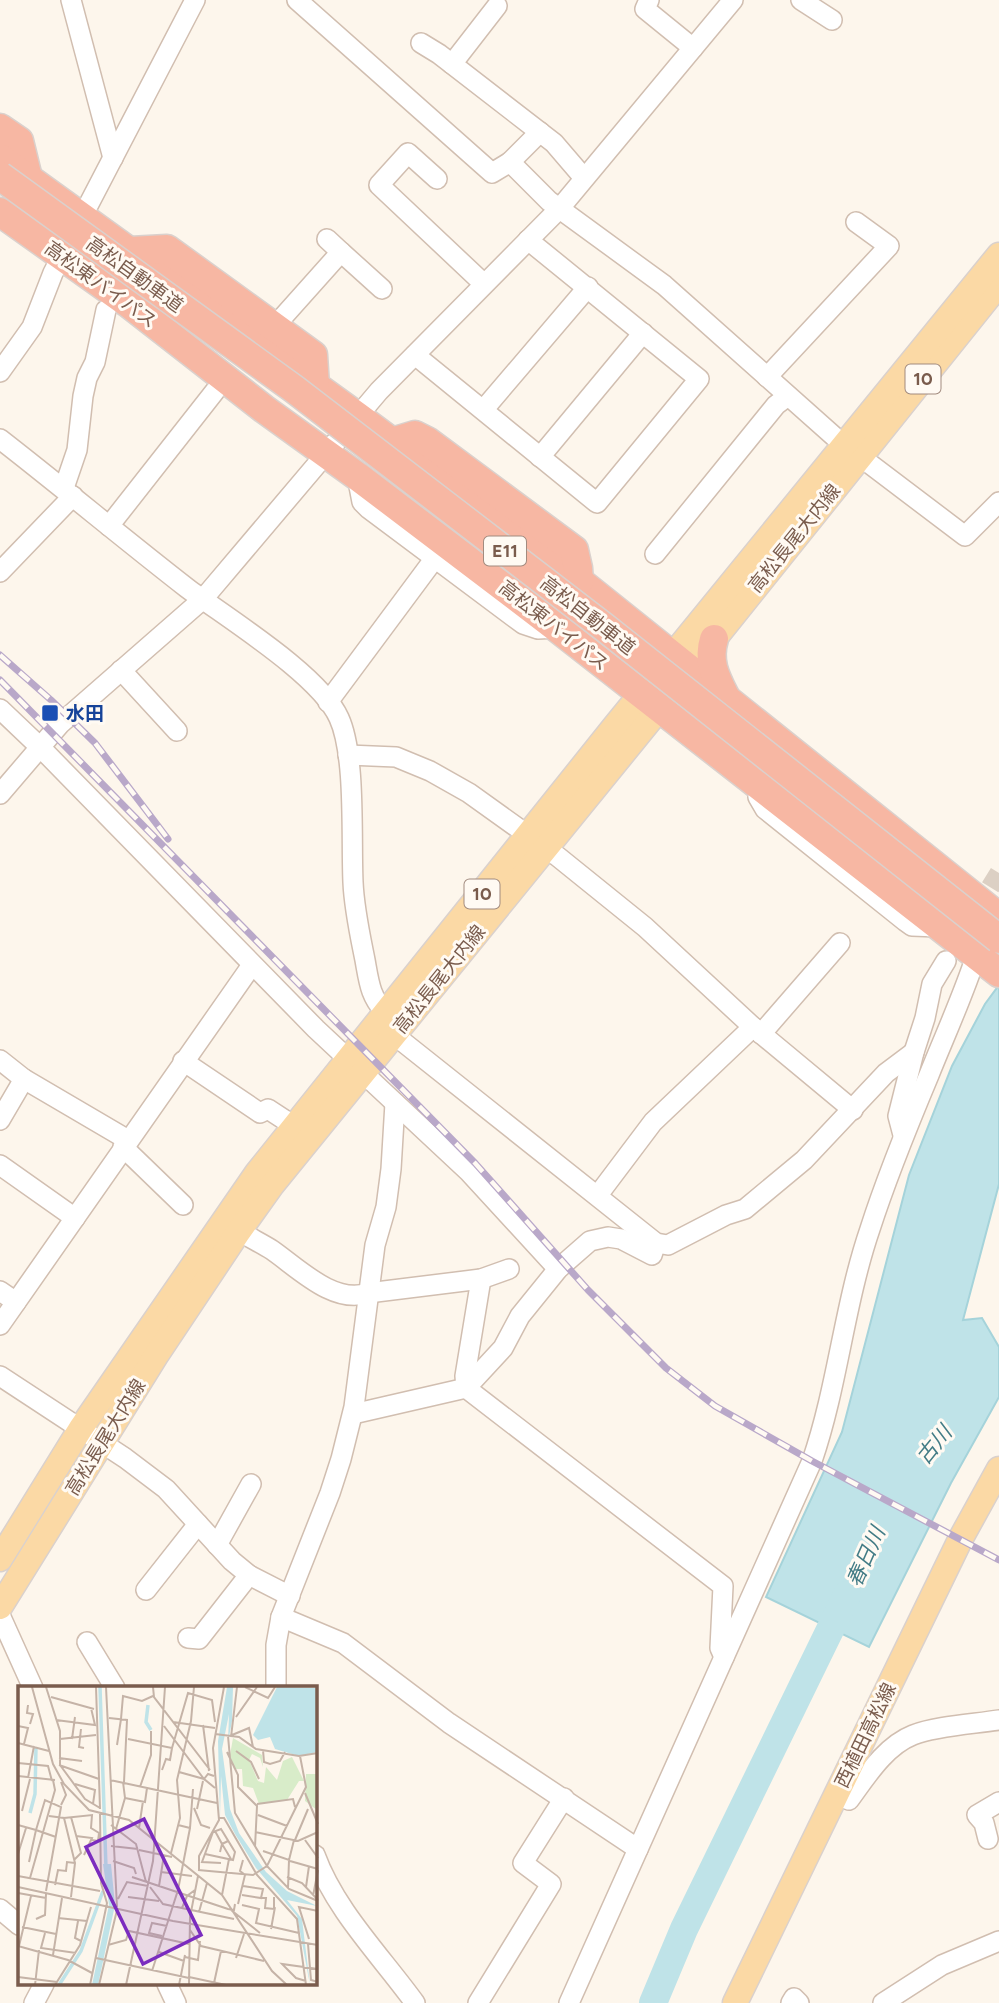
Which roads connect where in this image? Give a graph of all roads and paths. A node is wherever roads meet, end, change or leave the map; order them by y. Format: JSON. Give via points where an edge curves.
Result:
{"nodes":[{"id":1,"x":71,"y":0,"type":"edge"},
{"id":2,"x":195,"y":0,"type":"edge"},
{"id":3,"x":297,"y":0,"type":"edge"},
{"id":4,"x":649,"y":0,"type":"edge"},
{"id":5,"x":733,"y":0,"type":"edge"},
{"id":6,"x":801,"y":0,"type":"edge"},
{"id":7,"x":497,"y":6,"type":"dead end"},
{"id":8,"x":832,"y":20,"type":"dead end"},
{"id":9,"x":421,"y":43,"type":"dead end"},
{"id":10,"x":693,"y":48,"type":"junction"},
{"id":11,"x":452,"y":64,"type":"junction"},
{"id":12,"x":0,"y":128,"type":"edge"},
{"id":13,"x":540,"y":132,"type":"junction"},
{"id":14,"x":0,"y":158,"type":"edge"},
{"id":15,"x":113,"y":158,"type":"junction"},
{"id":16,"x":510,"y":162,"type":"junction"},
{"id":17,"x":0,"y":176,"type":"edge"},
{"id":18,"x":28,"y":178,"type":"junction"},
{"id":19,"x":584,"y":178,"type":"junction"},
{"id":20,"x":437,"y":179,"type":"dead end"},
{"id":21,"x":0,"y":196,"type":"edge"},
{"id":22,"x":560,"y":208,"type":"junction"},
{"id":23,"x":83,"y":217,"type":"junction"},
{"id":24,"x":856,"y":222,"type":"dead end"},
{"id":25,"x":7,"y":223,"type":"edge"},
{"id":26,"x":528,"y":240,"type":"junction"},
{"id":27,"x":130,"y":251,"type":"junction"},
{"id":28,"x":999,"y":255,"type":"edge"},
{"id":29,"x":62,"y":256,"type":"junction"},
{"id":30,"x":484,"y":284,"type":"junction"},
{"id":31,"x":999,"y":284,"type":"edge"},
{"id":32,"x":588,"y":287,"type":"junction"},
{"id":33,"x":382,"y":289,"type":"dead end"},
{"id":34,"x":117,"y":307,"type":"junction"},
{"id":35,"x":274,"y":327,"type":"junction"},
{"id":36,"x":643,"y":333,"type":"junction"},
{"id":37,"x":415,"y":355,"type":"junction"},
{"id":38,"x":0,"y":372,"type":"edge"},
{"id":39,"x":767,"y":377,"type":"junction"},
{"id":40,"x":315,"y":386,"type":"junction"},
{"id":41,"x":215,"y":391,"type":"junction"},
{"id":42,"x":788,"y":396,"type":"junction"},
{"id":43,"x":484,"y":409,"type":"junction"},
{"id":44,"x":357,"y":416,"type":"junction"},
{"id":45,"x":290,"y":428,"type":"junction"},
{"id":46,"x":0,"y":439,"type":"edge"},
{"id":47,"x":853,"y":450,"type":"junction"},
{"id":48,"x":326,"y":453,"type":"junction"},
{"id":49,"x":540,"y":457,"type":"junction"},
{"id":50,"x":357,"y":475,"type":"junction"},
{"id":51,"x":68,"y":492,"type":"junction"},
{"id":52,"x":997,"y":507,"type":"edge"},
{"id":53,"x":109,"y":526,"type":"junction"},
{"id":54,"x":655,"y":554,"type":"dead end"},
{"id":55,"x":435,"y":558,"type":"junction"},
{"id":56,"x":0,"y":572,"type":"edge"},
{"id":57,"x":203,"y":599,"type":"junction"},
{"id":58,"x":557,"y":628,"type":"junction"},
{"id":59,"x":714,"y":639,"type":"junction"},
{"id":60,"x":681,"y":664,"type":"junction"},
{"id":61,"x":121,"y":670,"type":"junction"},
{"id":62,"x":726,"y":700,"type":"junction"},
{"id":63,"x":651,"y":701,"type":"junction"},
{"id":64,"x":328,"y":702,"type":"junction"},
{"id":65,"x":0,"y":709,"type":"edge"},
{"id":66,"x":177,"y":731,"type":"dead end"},
{"id":67,"x":40,"y":747,"type":"junction"},
{"id":68,"x":348,"y":755,"type":"junction"},
{"id":69,"x":0,"y":793,"type":"edge"},
{"id":70,"x":537,"y":843,"type":"junction"},
{"id":71,"x":994,"y":941,"type":"edge"},
{"id":72,"x":840,"y":943,"type":"dead end"},
{"id":73,"x":946,"y":961,"type":"dead end"},
{"id":74,"x":253,"y":965,"type":"junction"},
{"id":75,"x":389,"y":1024,"type":"junction"},
{"id":76,"x":757,"y":1030,"type":"junction"},
{"id":77,"x":914,"y":1052,"type":"junction"},
{"id":78,"x":0,"y":1060,"type":"edge"},
{"id":79,"x":183,"y":1061,"type":"junction"},
{"id":80,"x":354,"y":1067,"type":"junction"},
{"id":81,"x":24,"y":1079,"type":"junction"},
{"id":82,"x":395,"y":1103,"type":"junction"},
{"id":83,"x":853,"y":1110,"type":"junction"},
{"id":84,"x":0,"y":1120,"type":"edge"},
{"id":85,"x":294,"y":1126,"type":"junction"},
{"id":86,"x":904,"y":1136,"type":"junction"},
{"id":87,"x":126,"y":1143,"type":"junction"},
{"id":88,"x":0,"y":1165,"type":"edge"},
{"id":89,"x":598,"y":1195,"type":"junction"},
{"id":90,"x":183,"y":1205,"type":"dead end"},
{"id":91,"x":75,"y":1218,"type":"junction"},
{"id":92,"x":239,"y":1230,"type":"junction"},
{"id":93,"x":656,"y":1243,"type":"junction"},
{"id":94,"x":509,"y":1269,"type":"dead end"},
{"id":95,"x":558,"y":1269,"type":"junction"},
{"id":96,"x":481,"y":1279,"type":"junction"},
{"id":97,"x":368,"y":1293,"type":"junction"},
{"id":98,"x":8,"y":1297,"type":"edge"},
{"id":99,"x":0,"y":1325,"type":"edge"},
{"id":100,"x":0,"y":1376,"type":"edge"},
{"id":101,"x":466,"y":1388,"type":"junction"},
{"id":102,"x":353,"y":1414,"type":"junction"},
{"id":103,"x":81,"y":1428,"type":"junction"},
{"id":104,"x":103,"y":1443,"type":"junction"},
{"id":105,"x":999,"y":1469,"type":"edge"},
{"id":106,"x":251,"y":1484,"type":"dead end"},
{"id":107,"x":198,"y":1524,"type":"junction"},
{"id":108,"x":217,"y":1545,"type":"junction"},
{"id":109,"x":0,"y":1559,"type":"edge"},
{"id":110,"x":249,"y":1575,"type":"junction"},
{"id":111,"x":146,"y":1590,"type":"dead end"},
{"id":112,"x":289,"y":1596,"type":"junction"},
{"id":113,"x":0,"y":1607,"type":"edge"},
{"id":114,"x":0,"y":1615,"type":"edge"},
{"id":115,"x":281,"y":1617,"type":"junction"},
{"id":116,"x":188,"y":1638,"type":"dead end"},
{"id":117,"x":87,"y":1642,"type":"dead end"},
{"id":118,"x":724,"y":1658,"type":"junction"},
{"id":119,"x":108,"y":1680,"type":"edge"},
{"id":120,"x":32,"y":1686,"type":"edge"},
{"id":121,"x":276,"y":1686,"type":"edge"},
{"id":122,"x":999,"y":1720,"type":"edge"},
{"id":123,"x":836,"y":1794,"type":"junction"},
{"id":124,"x":565,"y":1798,"type":"junction"},
{"id":125,"x":999,"y":1802,"type":"edge"},
{"id":126,"x":988,"y":1839,"type":"dead end"},
{"id":127,"x":638,"y":1849,"type":"junction"},
{"id":128,"x":317,"y":1861,"type":"edge"},
{"id":129,"x":0,"y":1909,"type":"edge"},
{"id":130,"x":18,"y":1924,"type":"edge"},
{"id":131,"x":999,"y":1941,"type":"edge"},
{"id":132,"x":43,"y":1986,"type":"edge"},
{"id":133,"x":168,"y":1986,"type":"edge"},
{"id":134,"x":34,"y":2003,"type":"edge"},
{"id":135,"x":176,"y":2003,"type":"edge"},
{"id":136,"x":415,"y":2003,"type":"edge"},
{"id":137,"x":478,"y":2003,"type":"edge"},
{"id":138,"x":569,"y":2003,"type":"edge"},
{"id":139,"x":735,"y":2003,"type":"edge"},
{"id":140,"x":791,"y":2003,"type":"edge"},
{"id":141,"x":799,"y":2003,"type":"edge"},
{"id":142,"x":883,"y":2003,"type":"edge"}],
"edges":[{"from":1,"to":15,"type":"street"},
{"from":2,"to":15,"type":"street"},
{"from":3,"to":16,"type":"street","via":[[492,173]]},
{"from":4,"to":10,"type":"street","via":[[645,9]]},
{"from":5,"to":10,"type":"street"},
{"from":6,"to":8,"type":"street"},
{"from":7,"to":11,"type":"street"},
{"from":9,"to":11,"type":"street"},
{"from":10,"to":19,"type":"street"},
{"from":11,"to":13,"type":"street"},
{"from":12,"to":18,"type":"highway","via":[[19,141]]},
{"from":13,"to":16,"type":"street"},
{"from":13,"to":19,"type":"street"},
{"from":14,"to":18,"type":"highway"},
{"from":15,"to":23,"type":"street"},
{"from":16,"to":22,"type":"street"},
{"from":17,"to":71,"type":"highway","name":"高松自動車道","number":"E11","bridge":true,"via":[[305,398],[604,626]]},
{"from":18,"to":23,"type":"highway"},
{"from":19,"to":22,"type":"street"},
{"from":20,"to":30,"type":"street","via":[[408,153],[379,185]]},
{"from":21,"to":71,"type":"highway","name":"高松自動車道","number":"E11"},
{"from":22,"to":26,"type":"street"},
{"from":22,"to":39,"type":"street","via":[[664,285]]},
{"from":23,"to":27,"type":"highway"},
{"from":23,"to":29,"type":"street"},
{"from":24,"to":39,"type":"street","via":[[889,246]]},
{"from":25,"to":29,"type":"highway","name":"高松東バイパス"},
{"from":26,"to":30,"type":"street"},
{"from":26,"to":32,"type":"street"},
{"from":27,"to":35,"type":"highway","via":[[167,249]]},
{"from":27,"to":40,"type":"highway"},
{"from":28,"to":47,"type":"main road","name":"高松長尾大内線","number":"10"},
{"from":29,"to":34,"type":"highway","name":"高松東バイパス"},
{"from":29,"to":38,"type":"street","via":[[32,327]]},
{"from":30,"to":37,"type":"street"},
{"from":31,"to":47,"type":"main road","name":"高松長尾大内線","number":"10"},
{"from":32,"to":36,"type":"street"},
{"from":32,"to":43,"type":"street"},
{"from":33,"to":35,"type":"street","via":[[334,245]]},
{"from":34,"to":41,"type":"highway","via":[[139,336]]},
{"from":34,"to":45,"type":"highway","name":"高松東バイパス"},
{"from":34,"to":51,"type":"street","via":[[87,378]]},
{"from":35,"to":40,"type":"highway","via":[[313,355]]},
{"from":36,"to":49,"type":"street"},
{"from":36,"to":49,"type":"street","via":[[699,379],[642,450],[597,503]]},
{"from":37,"to":43,"type":"street"},
{"from":37,"to":44,"type":"street"},
{"from":39,"to":42,"type":"street"},
{"from":40,"to":44,"type":"highway"},
{"from":41,"to":45,"type":"highway","via":[[258,422]]},
{"from":41,"to":53,"type":"street"},
{"from":42,"to":47,"type":"street"},
{"from":42,"to":54,"type":"street"},
{"from":43,"to":49,"type":"street"},
{"from":44,"to":48,"type":"street"},
{"from":44,"to":60,"type":"highway","via":[[579,581]]},
{"from":45,"to":48,"type":"highway","name":"高松東バイパス"},
{"from":46,"to":51,"type":"street"},
{"from":47,"to":52,"type":"street","via":[[965,536]]},
{"from":47,"to":59,"type":"main road","name":"高松長尾大内線","number":"10"},
{"from":47,"to":60,"type":"main road","name":"高松長尾大内線","number":"10"},
{"from":48,"to":50,"type":"highway","name":"高松東バイパス"},
{"from":48,"to":57,"type":"street"},
{"from":50,"to":55,"type":"street","via":[[362,502]]},
{"from":50,"to":58,"type":"highway","name":"高松東バイパス"},
{"from":51,"to":53,"type":"street"},
{"from":51,"to":56,"type":"street"},
{"from":53,"to":57,"type":"street"},
{"from":55,"to":58,"type":"street","via":[[523,624]]},
{"from":55,"to":64,"type":"street"},
{"from":57,"to":61,"type":"street"},
{"from":57,"to":64,"type":"street","via":[[289,664]]},
{"from":58,"to":63,"type":"highway","name":"高松東バイパス"},
{"from":59,"to":60,"type":"main road","name":"高松長尾大内線","number":"10"},
{"from":59,"to":62,"type":"highway","via":[[711,661]]},
{"from":60,"to":62,"type":"highway"},
{"from":60,"to":63,"type":"main road","name":"高松長尾大内線","number":"10"},
{"from":61,"to":66,"type":"street"},
{"from":61,"to":67,"type":"street"},
{"from":62,"to":71,"type":"highway"},
{"from":63,"to":70,"type":"main road","name":"高松長尾大内線","number":"10"},
{"from":63,"to":71,"type":"highway","name":"高松東バイパス","via":[[938,927]]},
{"from":64,"to":68,"type":"street","via":[[339,718]]},
{"from":65,"to":67,"type":"street"},
{"from":67,"to":69,"type":"street"},
{"from":67,"to":74,"type":"street"},
{"from":68,"to":70,"type":"street","via":[[396,757],[430,771],[469,793]]},
{"from":68,"to":75,"type":"street","via":[[358,927],[375,1003]]},
{"from":70,"to":75,"type":"main road","name":"高松長尾大内線","number":"10"},
{"from":70,"to":76,"type":"street","via":[[645,927]]},
{"from":71,"to":86,"type":"street","via":[[951,1022]]},
{"from":72,"to":76,"type":"street"},
{"from":73,"to":77,"type":"street","via":[[932,984]]},
{"from":74,"to":79,"type":"street"},
{"from":74,"to":80,"type":"street"},
{"from":75,"to":80,"type":"main road","name":"高松長尾大内線","number":"10"},
{"from":75,"to":89,"type":"street"},
{"from":76,"to":83,"type":"street"},
{"from":76,"to":89,"type":"street","via":[[653,1122]]},
{"from":77,"to":83,"type":"street","via":[[886,1073]]},
{"from":77,"to":86,"type":"street","via":[[898,1116]]},
{"from":78,"to":81,"type":"street"},
{"from":79,"to":85,"type":"street","via":[[260,1113],[268,1109]]},
{"from":79,"to":87,"type":"street"},
{"from":80,"to":82,"type":"street"},
{"from":80,"to":85,"type":"main road","name":"高松長尾大内線","number":"10"},
{"from":80,"to":92,"type":"main road","name":"高松長尾大内線","number":"10"},
{"from":81,"to":84,"type":"street"},
{"from":81,"to":87,"type":"street"},
{"from":82,"to":95,"type":"street","via":[[468,1172]]},
{"from":82,"to":97,"type":"street","via":[[386,1207]]},
{"from":83,"to":93,"type":"street","via":[[781,1181],[745,1209],[668,1245]]},
{"from":85,"to":103,"type":"main road","name":"高松長尾大内線","number":"10","via":[[219,1226]]},
{"from":86,"to":118,"type":"street","via":[[853,1286],[827,1418]]},
{"from":87,"to":90,"type":"street"},
{"from":87,"to":91,"type":"street"},
{"from":88,"to":91,"type":"street"},
{"from":89,"to":93,"type":"street"},
{"from":91,"to":98,"type":"street"},
{"from":92,"to":97,"type":"street","via":[[315,1282],[358,1297]]},
{"from":92,"to":104,"type":"main road","name":"高松長尾大内線","number":"10"},
{"from":93,"to":95,"type":"street","via":[[652,1255],[621,1239],[598,1237]]},
{"from":94,"to":96,"type":"street"},
{"from":95,"to":101,"type":"street","via":[[520,1315],[503,1348]]},
{"from":96,"to":97,"type":"street"},
{"from":96,"to":101,"type":"street"},
{"from":97,"to":102,"type":"street"},
{"from":98,"to":99,"type":"street"},
{"from":100,"to":103,"type":"street"},
{"from":101,"to":102,"type":"street"},
{"from":101,"to":118,"type":"street","via":[[723,1586],[720,1648]]},
{"from":102,"to":112,"type":"street","via":[[330,1493]]},
{"from":103,"to":104,"type":"street"},
{"from":103,"to":109,"type":"main road","name":"高松長尾大内線","number":"10"},
{"from":104,"to":107,"type":"street","via":[[166,1489]]},
{"from":104,"to":113,"type":"main road","name":"高松長尾大内線","number":"10"},
{"from":105,"to":123,"type":"main road","name":"西植田高松線"},
{"from":106,"to":108,"type":"street"},
{"from":107,"to":108,"type":"street"},
{"from":107,"to":111,"type":"street"},
{"from":108,"to":110,"type":"street"},
{"from":110,"to":112,"type":"street"},
{"from":110,"to":116,"type":"street","via":[[199,1639]]},
{"from":112,"to":115,"type":"street"},
{"from":114,"to":120,"type":"street"},
{"from":115,"to":121,"type":"street"},
{"from":115,"to":124,"type":"street","via":[[343,1643],[449,1723]]},
{"from":117,"to":119,"type":"street"},
{"from":118,"to":127,"type":"street"},
{"from":122,"to":123,"type":"street","via":[[913,1735],[873,1767],[849,1800]]},
{"from":123,"to":139,"type":"main road","name":"西植田高松線"},
{"from":124,"to":127,"type":"street"},
{"from":124,"to":137,"type":"street","via":[[523,1863],[551,1884]]},
{"from":125,"to":126,"type":"street","via":[[977,1815]]},
{"from":127,"to":138,"type":"street"},
{"from":128,"to":136,"type":"street","via":[[345,1910]]},
{"from":129,"to":130,"type":"street"},
{"from":131,"to":142,"type":"street","via":[[942,1965]]},
{"from":132,"to":134,"type":"street"},
{"from":133,"to":135,"type":"street"},
{"from":140,"to":141,"type":"street","via":[[794,1998]]}]}
